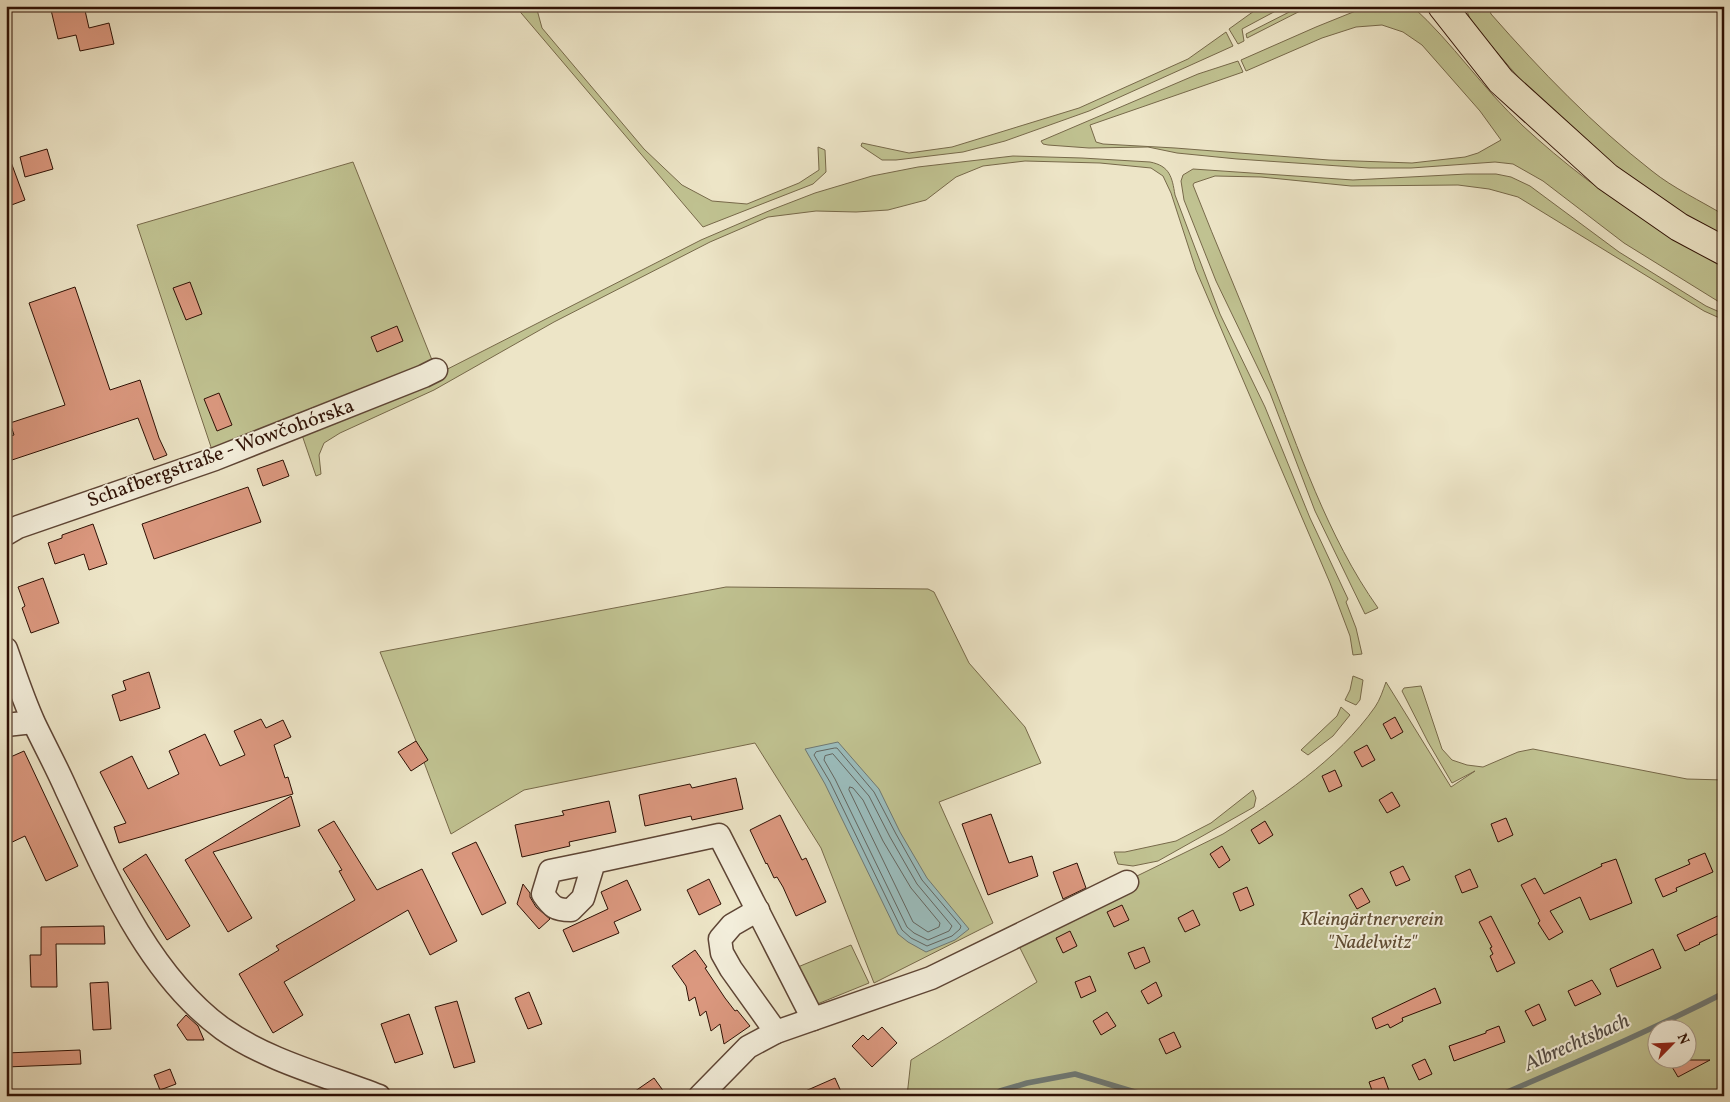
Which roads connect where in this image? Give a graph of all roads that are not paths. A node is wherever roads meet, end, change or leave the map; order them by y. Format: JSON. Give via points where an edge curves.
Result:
{"nodes":[{"id":1,"x":1442,"y":6,"type":"edge"},
{"id":2,"x":1724,"y":251,"type":"edge"},
{"id":3,"x":436,"y":370,"type":"dead end"},
{"id":4,"x":6,"y":534,"type":"edge"},
{"id":5,"x":6,"y":649,"type":"edge"},
{"id":6,"x":34,"y":722,"type":"junction"},
{"id":7,"x":6,"y":725,"type":"edge"},
{"id":8,"x":594,"y":862,"type":"dead end"},
{"id":9,"x":1127,"y":882,"type":"dead end"},
{"id":10,"x":758,"y":910,"type":"junction"},
{"id":11,"x":813,"y":1019,"type":"junction"},
{"id":12,"x":776,"y":1032,"type":"junction"},
{"id":13,"x":379,"y":1096,"type":"edge"},
{"id":14,"x":700,"y":1096,"type":"edge"}],
"edges":[{"from":1,"to":2,"type":"main road","via":[[1501,81],[1606,177],[1679,227]]},
{"from":3,"to":4,"type":"street","name":"Schafbergstraße - Wowčohórska","via":[[206,463],[18,526]]},
{"from":5,"to":6,"type":"street"},
{"from":6,"to":7,"type":"street"},
{"from":6,"to":13,"type":"street","via":[[122,903],[181,990],[224,1029],[266,1053]]},
{"from":8,"to":10,"type":"street","via":[[719,835]]},
{"from":9,"to":11,"type":"street","via":[[931,978]]},
{"from":10,"to":11,"type":"street"},
{"from":10,"to":12,"type":"street","via":[[732,925],[720,939],[722,953]]},
{"from":11,"to":12,"type":"street"},
{"from":12,"to":14,"type":"street","via":[[748,1047]]}]}
